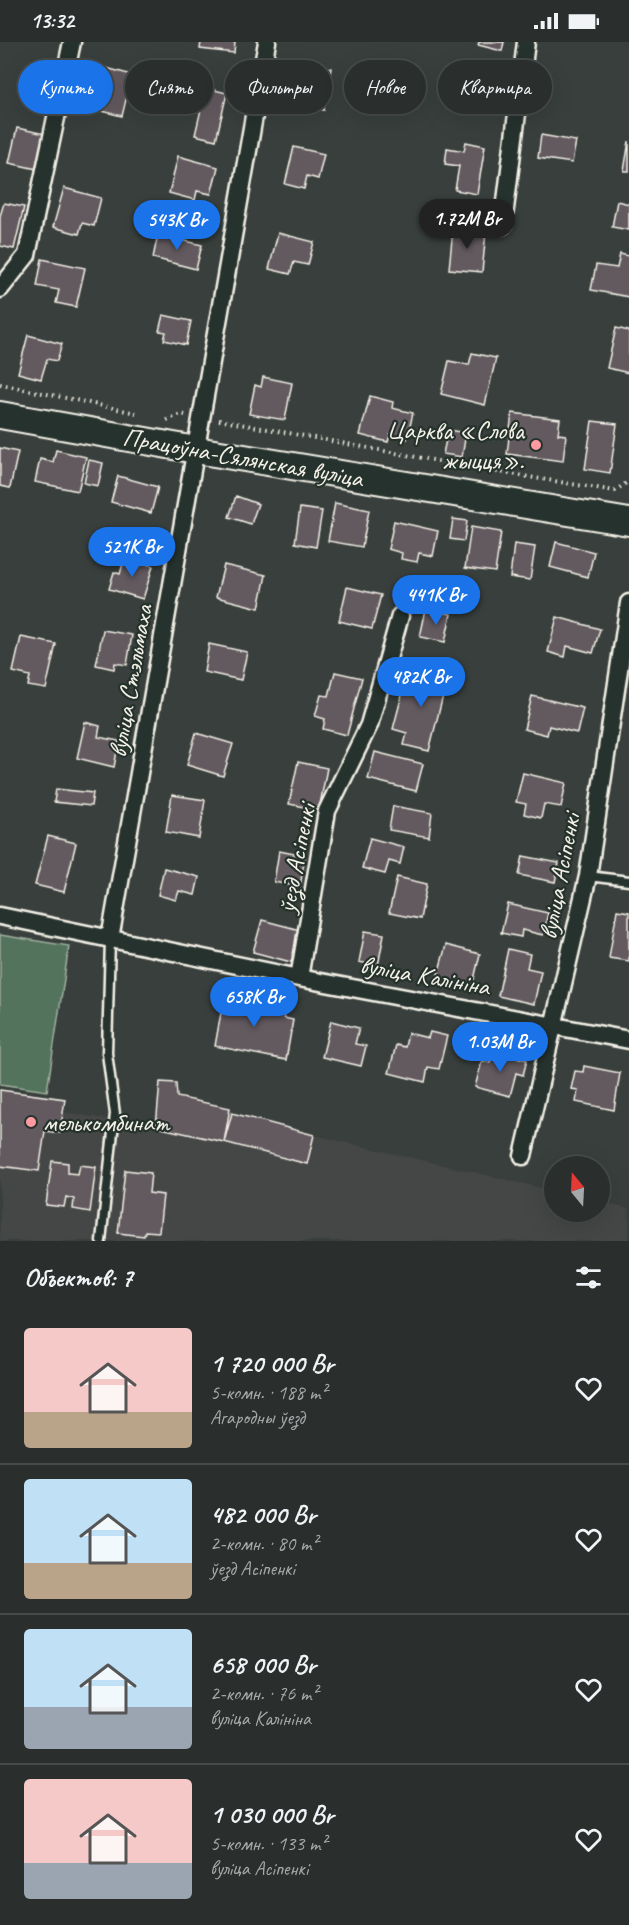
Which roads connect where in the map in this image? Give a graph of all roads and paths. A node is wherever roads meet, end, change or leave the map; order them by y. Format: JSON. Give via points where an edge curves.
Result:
{"nodes":[{"id":1,"x":72,"y":42,"type":"edge"},
{"id":2,"x":267,"y":42,"type":"edge"},
{"id":3,"x":526,"y":42,"type":"edge"},
{"id":4,"x":503,"y":225,"type":"dead end"},
{"id":5,"x":0,"y":289,"type":"edge"},
{"id":6,"x":0,"y":384,"type":"edge"},
{"id":7,"x":0,"y":415,"type":"edge"},
{"id":8,"x":145,"y":416,"type":"dead end"},
{"id":9,"x":202,"y":417,"type":"junction"},
{"id":10,"x":157,"y":418,"type":"dead end"},
{"id":11,"x":196,"y":450,"type":"junction"},
{"id":12,"x":629,"y":483,"type":"edge"},
{"id":13,"x":629,"y":522,"type":"edge"},
{"id":14,"x":629,"y":603,"type":"edge"},
{"id":15,"x":400,"y":616,"type":"dead end"},
{"id":16,"x":588,"y":876,"type":"junction"},
{"id":17,"x":629,"y":881,"type":"edge"},
{"id":18,"x":0,"y":916,"type":"edge"},
{"id":19,"x":110,"y":939,"type":"junction"},
{"id":20,"x":299,"y":978,"type":"junction"},
{"id":21,"x":553,"y":1025,"type":"junction"},
{"id":22,"x":629,"y":1040,"type":"edge"},
{"id":23,"x":523,"y":1156,"type":"dead end"},
{"id":24,"x":101,"y":1241,"type":"edge"}],
"edges":[{"from":1,"to":5,"type":"street","via":[[27,255]]},
{"from":2,"to":9,"type":"street","name":"вуліца Стэльмаха"},
{"from":3,"to":4,"type":"street"},
{"from":6,"to":8,"type":"path"},
{"from":7,"to":11,"type":"main road","name":"Працоўна-Сялянская вуліца"},
{"from":9,"to":10,"type":"path","via":[[181,414],[168,420]]},
{"from":9,"to":11,"type":"street","name":"вуліца Стэльмаха"},
{"from":9,"to":12,"type":"path","via":[[615,491]]},
{"from":11,"to":13,"type":"main road","name":"Працоўна-Сялянская вуліца"},
{"from":11,"to":19,"type":"street","name":"вуліца Стэльмаха"},
{"from":14,"to":16,"type":"street","name":"вуліца Асіпенкі"},
{"from":15,"to":20,"type":"street","name":"ўезд Асіпенкі","via":[[369,725],[327,811]]},
{"from":16,"to":17,"type":"lane"},
{"from":16,"to":21,"type":"street","name":"вуліца Асіпенкі"},
{"from":18,"to":19,"type":"street","name":"вуліца Калініна"},
{"from":19,"to":20,"type":"street","name":"вуліца Калініна"},
{"from":19,"to":24,"type":"lane","via":[[107,1053],[115,1114]]},
{"from":20,"to":21,"type":"street","name":"вуліца Калініна"},
{"from":21,"to":22,"type":"street","name":"вуліца Калініна"},
{"from":21,"to":23,"type":"street","name":"вуліца Асіпенкі"}]}
